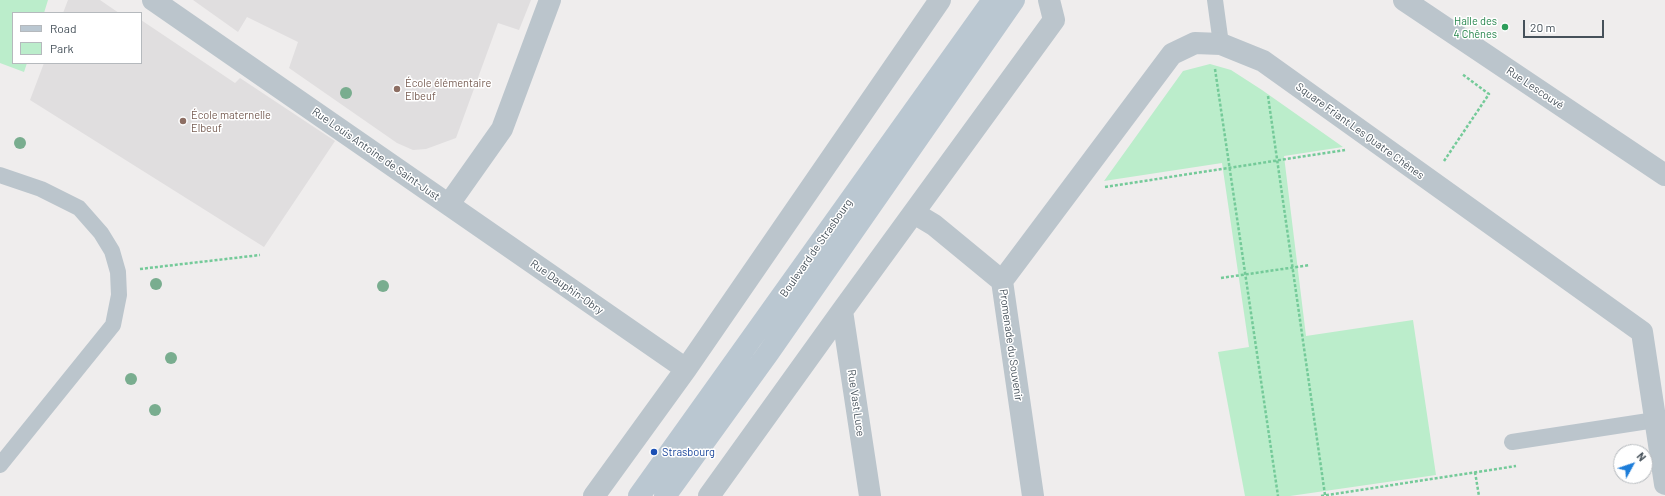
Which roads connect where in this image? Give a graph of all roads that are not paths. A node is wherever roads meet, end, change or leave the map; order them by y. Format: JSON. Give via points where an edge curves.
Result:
{"nodes":[{"id":1,"x":153,"y":0,"type":"edge"},
{"id":2,"x":550,"y":0,"type":"edge"},
{"id":3,"x":940,"y":0,"type":"edge"},
{"id":4,"x":993,"y":0,"type":"edge"},
{"id":5,"x":1014,"y":0,"type":"edge"},
{"id":6,"x":1049,"y":0,"type":"edge"},
{"id":7,"x":1215,"y":0,"type":"edge"},
{"id":8,"x":1404,"y":0,"type":"edge"},
{"id":9,"x":1221,"y":44,"type":"junction"},
{"id":10,"x":0,"y":176,"type":"edge"},
{"id":11,"x":1665,"y":176,"type":"edge"},
{"id":12,"x":448,"y":204,"type":"junction"},
{"id":13,"x":914,"y":213,"type":"junction"},
{"id":14,"x":1002,"y":282,"type":"junction"},
{"id":15,"x":842,"y":311,"type":"junction"},
{"id":16,"x":686,"y":369,"type":"junction"},
{"id":17,"x":1654,"y":413,"type":"junction"},
{"id":18,"x":1512,"y":442,"type":"dead end"},
{"id":19,"x":0,"y":465,"type":"edge"},
{"id":20,"x":1665,"y":484,"type":"edge"},
{"id":21,"x":594,"y":496,"type":"edge"},
{"id":22,"x":639,"y":496,"type":"edge"},
{"id":23,"x":665,"y":496,"type":"edge"},
{"id":24,"x":709,"y":496,"type":"edge"},
{"id":25,"x":870,"y":496,"type":"edge"},
{"id":26,"x":1033,"y":496,"type":"edge"}],
"edges":[{"from":1,"to":12,"type":"street","name":"Rue Louis Antoine de Saint-Just"},
{"from":2,"to":12,"type":"street","name":"Rue Louis Antoine de Saint-Just","via":[[502,129]]},
{"from":3,"to":16,"type":"street"},
{"from":4,"to":22,"type":"main road","name":"Boulevard de Strasbourg"},
{"from":5,"to":23,"type":"main road","name":"Boulevard de Strasbourg","via":[[769,352]]},
{"from":6,"to":13,"type":"street","via":[[1054,20]]},
{"from":7,"to":9,"type":"lane"},
{"from":8,"to":11,"type":"street","name":"Rue Lescouvé"},
{"from":9,"to":14,"type":"street","name":"Square Friant Les Quatre Chênes","via":[[1195,43],[1172,54]]},
{"from":9,"to":17,"type":"street","name":"Square Friant Les Quatre Chênes","via":[[1263,61],[1642,332]]},
{"from":10,"to":19,"type":"lane","via":[[41,190],[79,208],[101,233],[112,252],[118,272],[114,325]]},
{"from":12,"to":16,"type":"street","name":"Rue Dauphin-Obry"},
{"from":13,"to":14,"type":"street","name":"Promenade du Souvenir","via":[[934,225]]},
{"from":13,"to":15,"type":"street"},
{"from":14,"to":26,"type":"street","name":"Promenade du Souvenir"},
{"from":15,"to":24,"type":"street"},
{"from":15,"to":25,"type":"street","name":"Rue Vast Luce"},
{"from":16,"to":21,"type":"street"},
{"from":17,"to":18,"type":"lane"},
{"from":17,"to":20,"type":"street","name":"Square Friant Les Quatre Chênes"}]}
